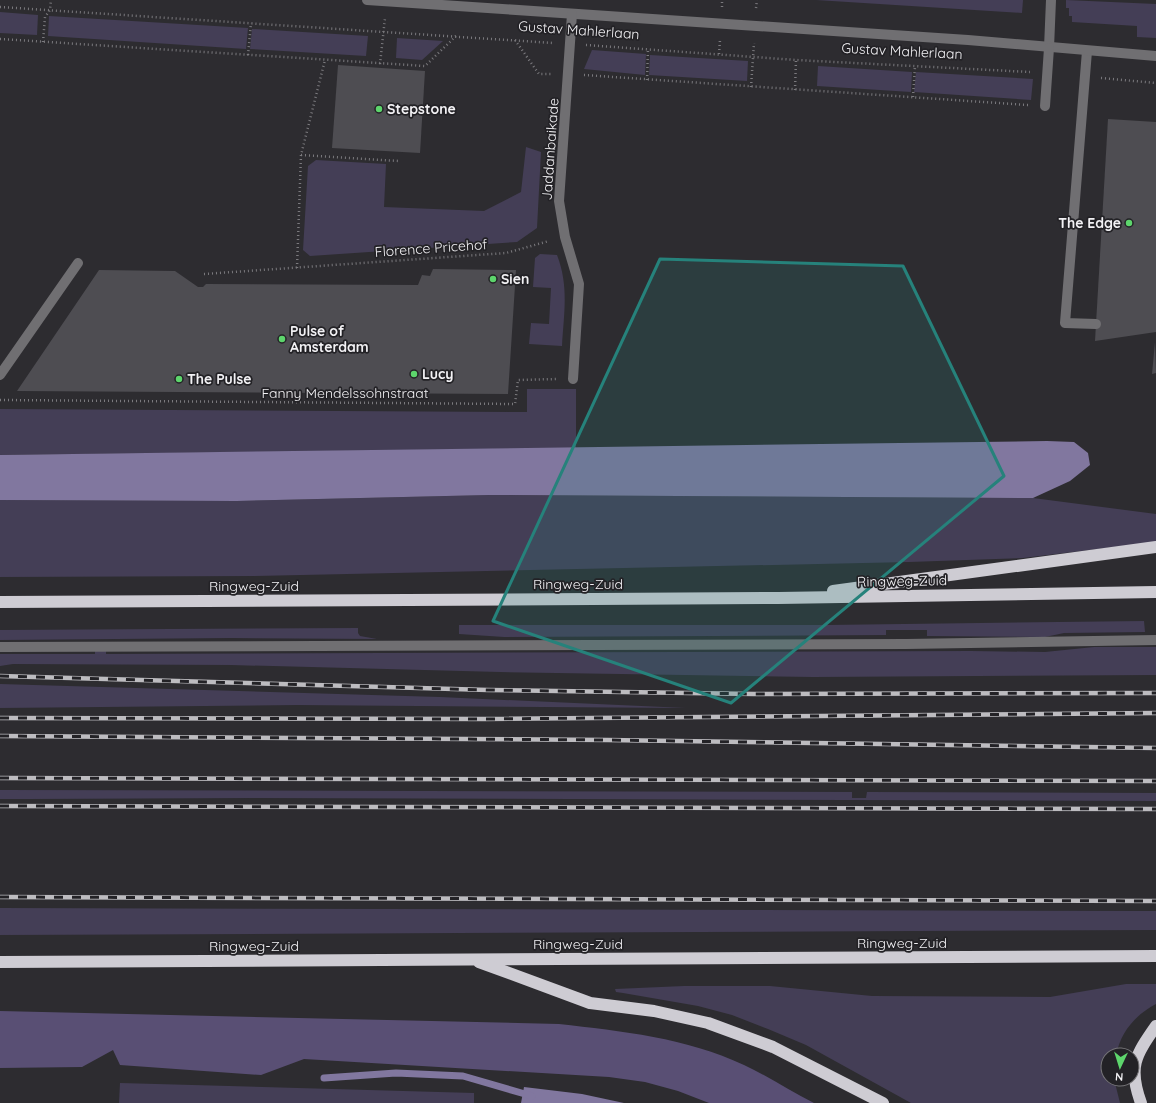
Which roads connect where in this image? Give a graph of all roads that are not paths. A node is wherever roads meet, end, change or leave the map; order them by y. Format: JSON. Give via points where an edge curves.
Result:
{"nodes":[{"id":1,"x":367,"y":0,"type":"edge"},
{"id":2,"x":1050,"y":0,"type":"edge"},
{"id":3,"x":572,"y":14,"type":"junction"},
{"id":4,"x":1048,"y":48,"type":"junction"},
{"id":5,"x":1086,"y":51,"type":"junction"},
{"id":6,"x":1156,"y":56,"type":"edge"},
{"id":7,"x":1045,"y":106,"type":"road end"},
{"id":8,"x":78,"y":263,"type":"dead end"},
{"id":9,"x":1096,"y":324,"type":"dead end"},
{"id":10,"x":0,"y":375,"type":"edge"},
{"id":11,"x":573,"y":379,"type":"road end"},
{"id":12,"x":1156,"y":547,"type":"edge"},
{"id":13,"x":1156,"y":592,"type":"edge"},
{"id":14,"x":778,"y":598,"type":"junction"},
{"id":15,"x":0,"y":602,"type":"edge"},
{"id":16,"x":1156,"y":640,"type":"edge"},
{"id":17,"x":0,"y":647,"type":"edge"},
{"id":18,"x":1156,"y":956,"type":"edge"},
{"id":19,"x":471,"y":959,"type":"junction"},
{"id":20,"x":0,"y":962,"type":"edge"},
{"id":21,"x":1156,"y":1026,"type":"edge"},
{"id":22,"x":883,"y":1103,"type":"edge"},
{"id":23,"x":1141,"y":1103,"type":"edge"}],
"edges":[{"from":1,"to":3,"type":"street","name":"Gustav Mahlerlaan"},
{"from":2,"to":4,"type":"street"},
{"from":3,"to":4,"type":"street","name":"Gustav Mahlerlaan","via":[[968,40]]},
{"from":3,"to":11,"type":"street","name":"Jaddanbaikade","via":[[559,201],[565,237],[579,284]]},
{"from":4,"to":5,"type":"street","name":"Gustav Mahlerlaan"},
{"from":4,"to":7,"type":"street"},
{"from":5,"to":6,"type":"street","name":"Gustav Mahlerlaan"},
{"from":5,"to":9,"type":"street","via":[[1065,323]]},
{"from":8,"to":10,"type":"street"},
{"from":12,"to":14,"type":"highway"},
{"from":13,"to":14,"type":"highway","name":"Ringweg-Zuid"},
{"from":14,"to":15,"type":"highway","name":"Ringweg-Zuid"},
{"from":16,"to":17,"type":"street","via":[[820,645]]},
{"from":18,"to":19,"type":"highway","name":"Ringweg-Zuid"},
{"from":19,"to":20,"type":"highway","name":"Ringweg-Zuid"},
{"from":19,"to":22,"type":"highway","via":[[590,1004],[654,1012],[708,1023],[773,1047]]},
{"from":21,"to":23,"type":"highway","via":[[1134,1064],[1136,1090]]}]}
